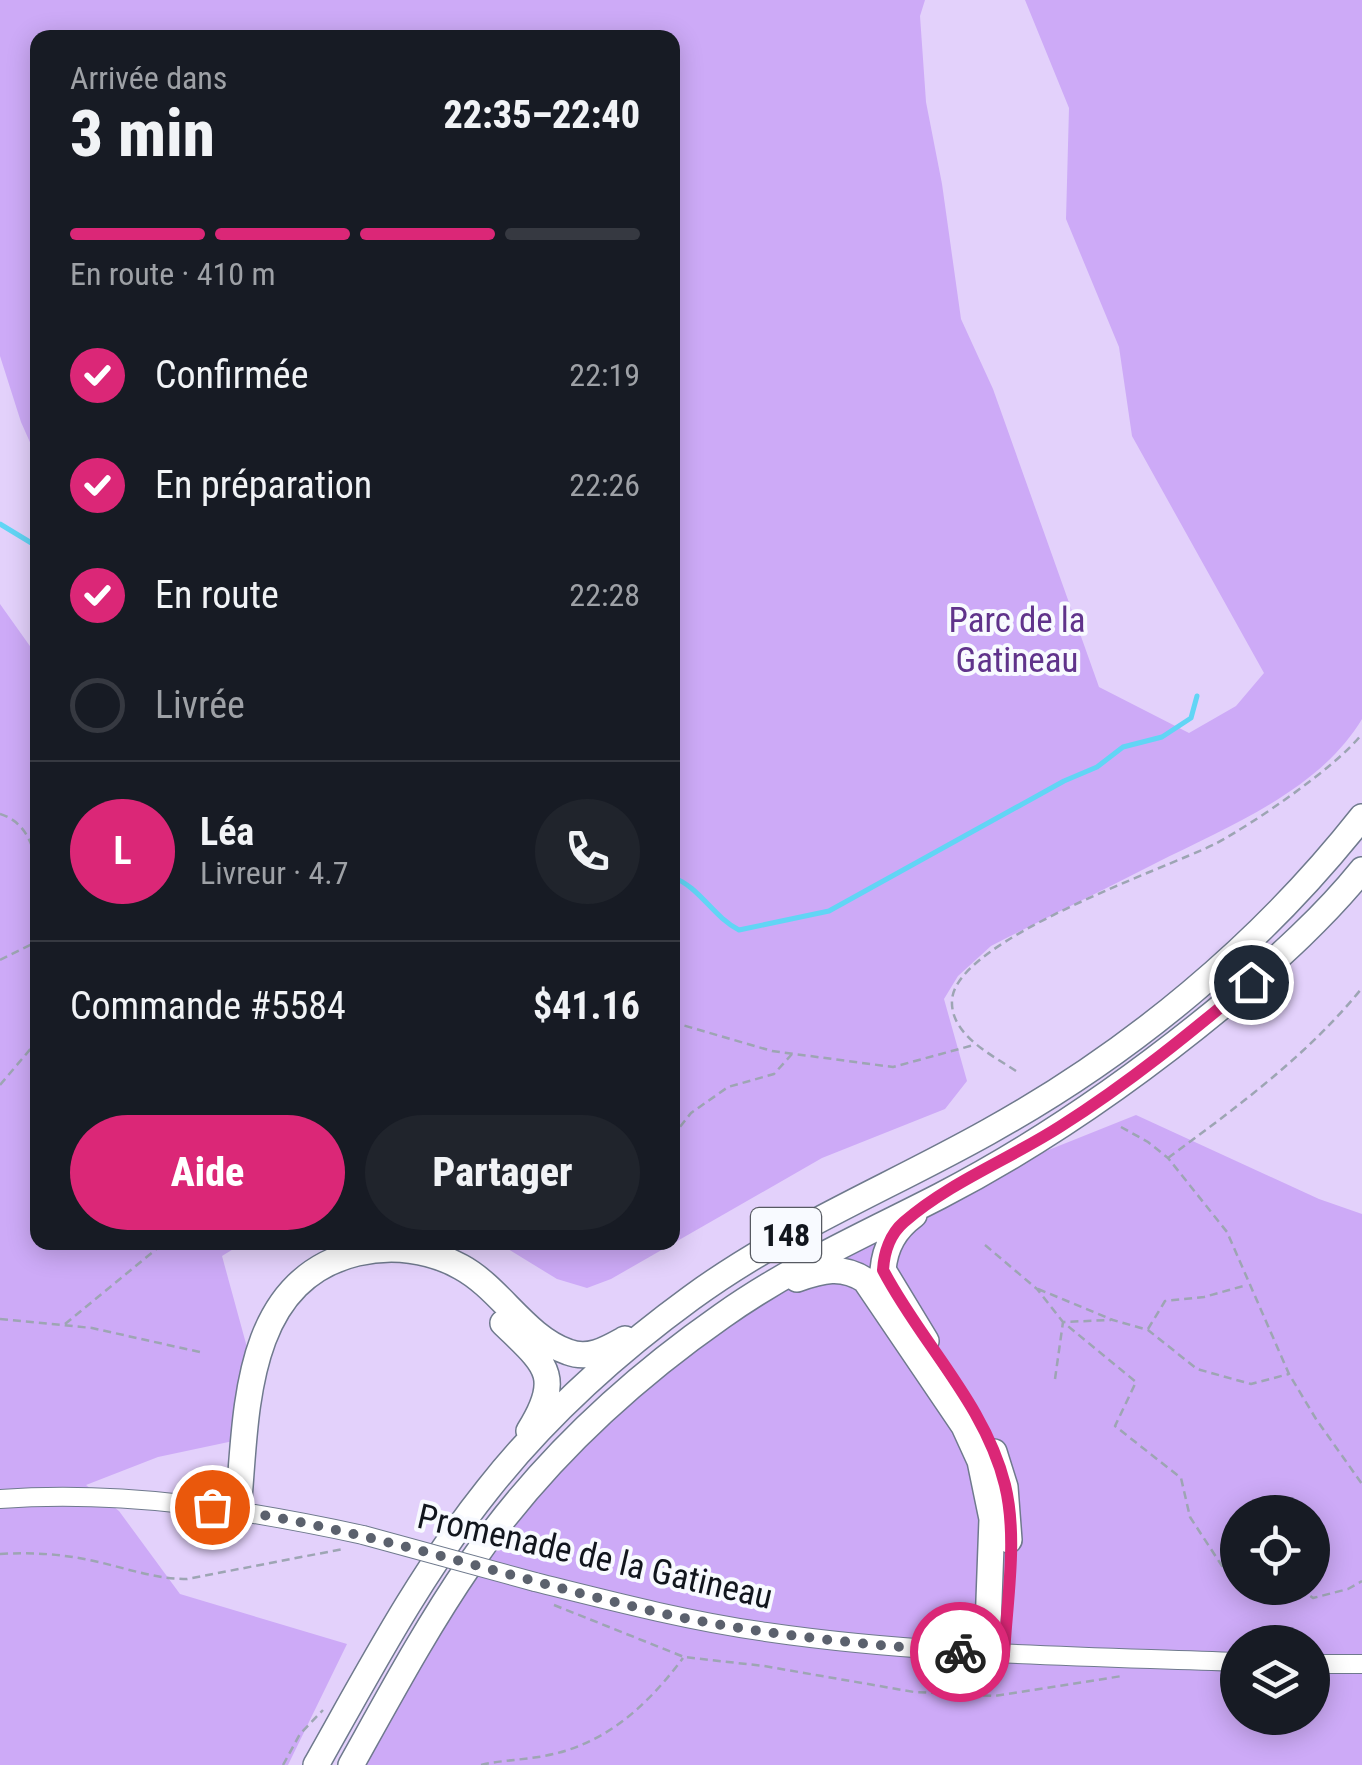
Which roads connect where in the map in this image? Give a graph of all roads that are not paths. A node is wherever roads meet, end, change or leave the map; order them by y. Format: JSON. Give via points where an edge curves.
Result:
{"nodes":[{"id":1,"x":1362,"y":817,"type":"edge"},
{"id":2,"x":1362,"y":870,"type":"edge"},
{"id":3,"x":942,"y":1195,"type":"junction"},
{"id":4,"x":375,"y":1250,"type":"edge"},
{"id":5,"x":401,"y":1250,"type":"edge"},
{"id":6,"x":759,"y":1291,"type":"junction"},
{"id":7,"x":661,"y":1320,"type":"junction"},
{"id":8,"x":506,"y":1468,"type":"junction"},
{"id":9,"x":0,"y":1499,"type":"edge"},
{"id":10,"x":245,"y":1512,"type":"junction"},
{"id":11,"x":995,"y":1654,"type":"junction"},
{"id":12,"x":1220,"y":1661,"type":"edge"},
{"id":13,"x":1330,"y":1664,"type":"edge"},
{"id":14,"x":1362,"y":1664,"type":"edge"},
{"id":15,"x":316,"y":1765,"type":"edge"},
{"id":16,"x":351,"y":1765,"type":"edge"}],
"edges":[{"from":1,"to":7,"type":"highway","number":"148","via":[[1271,920],[1115,1052],[986,1133],[786,1235]]},
{"from":2,"to":3,"type":"highway","number":"148","via":[[1295,943],[1149,1066]]},
{"from":3,"to":6,"type":"highway","number":"148"},
{"from":3,"to":11,"type":"highway","via":[[893,1235],[883,1270],[985,1430],[1001,1471],[1009,1525]]},
{"from":4,"to":10,"type":"highway","via":[[328,1264],[283,1302],[261,1339],[252,1377]]},
{"from":5,"to":7,"type":"highway","via":[[431,1254],[470,1272],[548,1342],[579,1355],[604,1350]]},
{"from":6,"to":11,"type":"highway","via":[[831,1269],[856,1274],[964,1426],[986,1478],[992,1518]]},
{"from":6,"to":16,"type":"highway","number":"148","via":[[643,1377],[517,1503],[447,1599]]},
{"from":7,"to":8,"type":"highway","number":"148"},
{"from":8,"to":10,"type":"highway","via":[[546,1398],[543,1364],[454,1281],[412,1267],[367,1267],[318,1289],[280,1336]]},
{"from":8,"to":15,"type":"highway","number":"148","via":[[412,1596]]},
{"from":9,"to":10,"type":"street","name":"Promenade de la Gatineau","via":[[132,1499]]},
{"from":10,"to":11,"type":"street","name":"Promenade de la Gatineau","bridge":true,"via":[[363,1535],[668,1614],[766,1632]]},
{"from":11,"to":12,"type":"street","name":"Promenade de la Gatineau"},
{"from":13,"to":14,"type":"street"}]}
